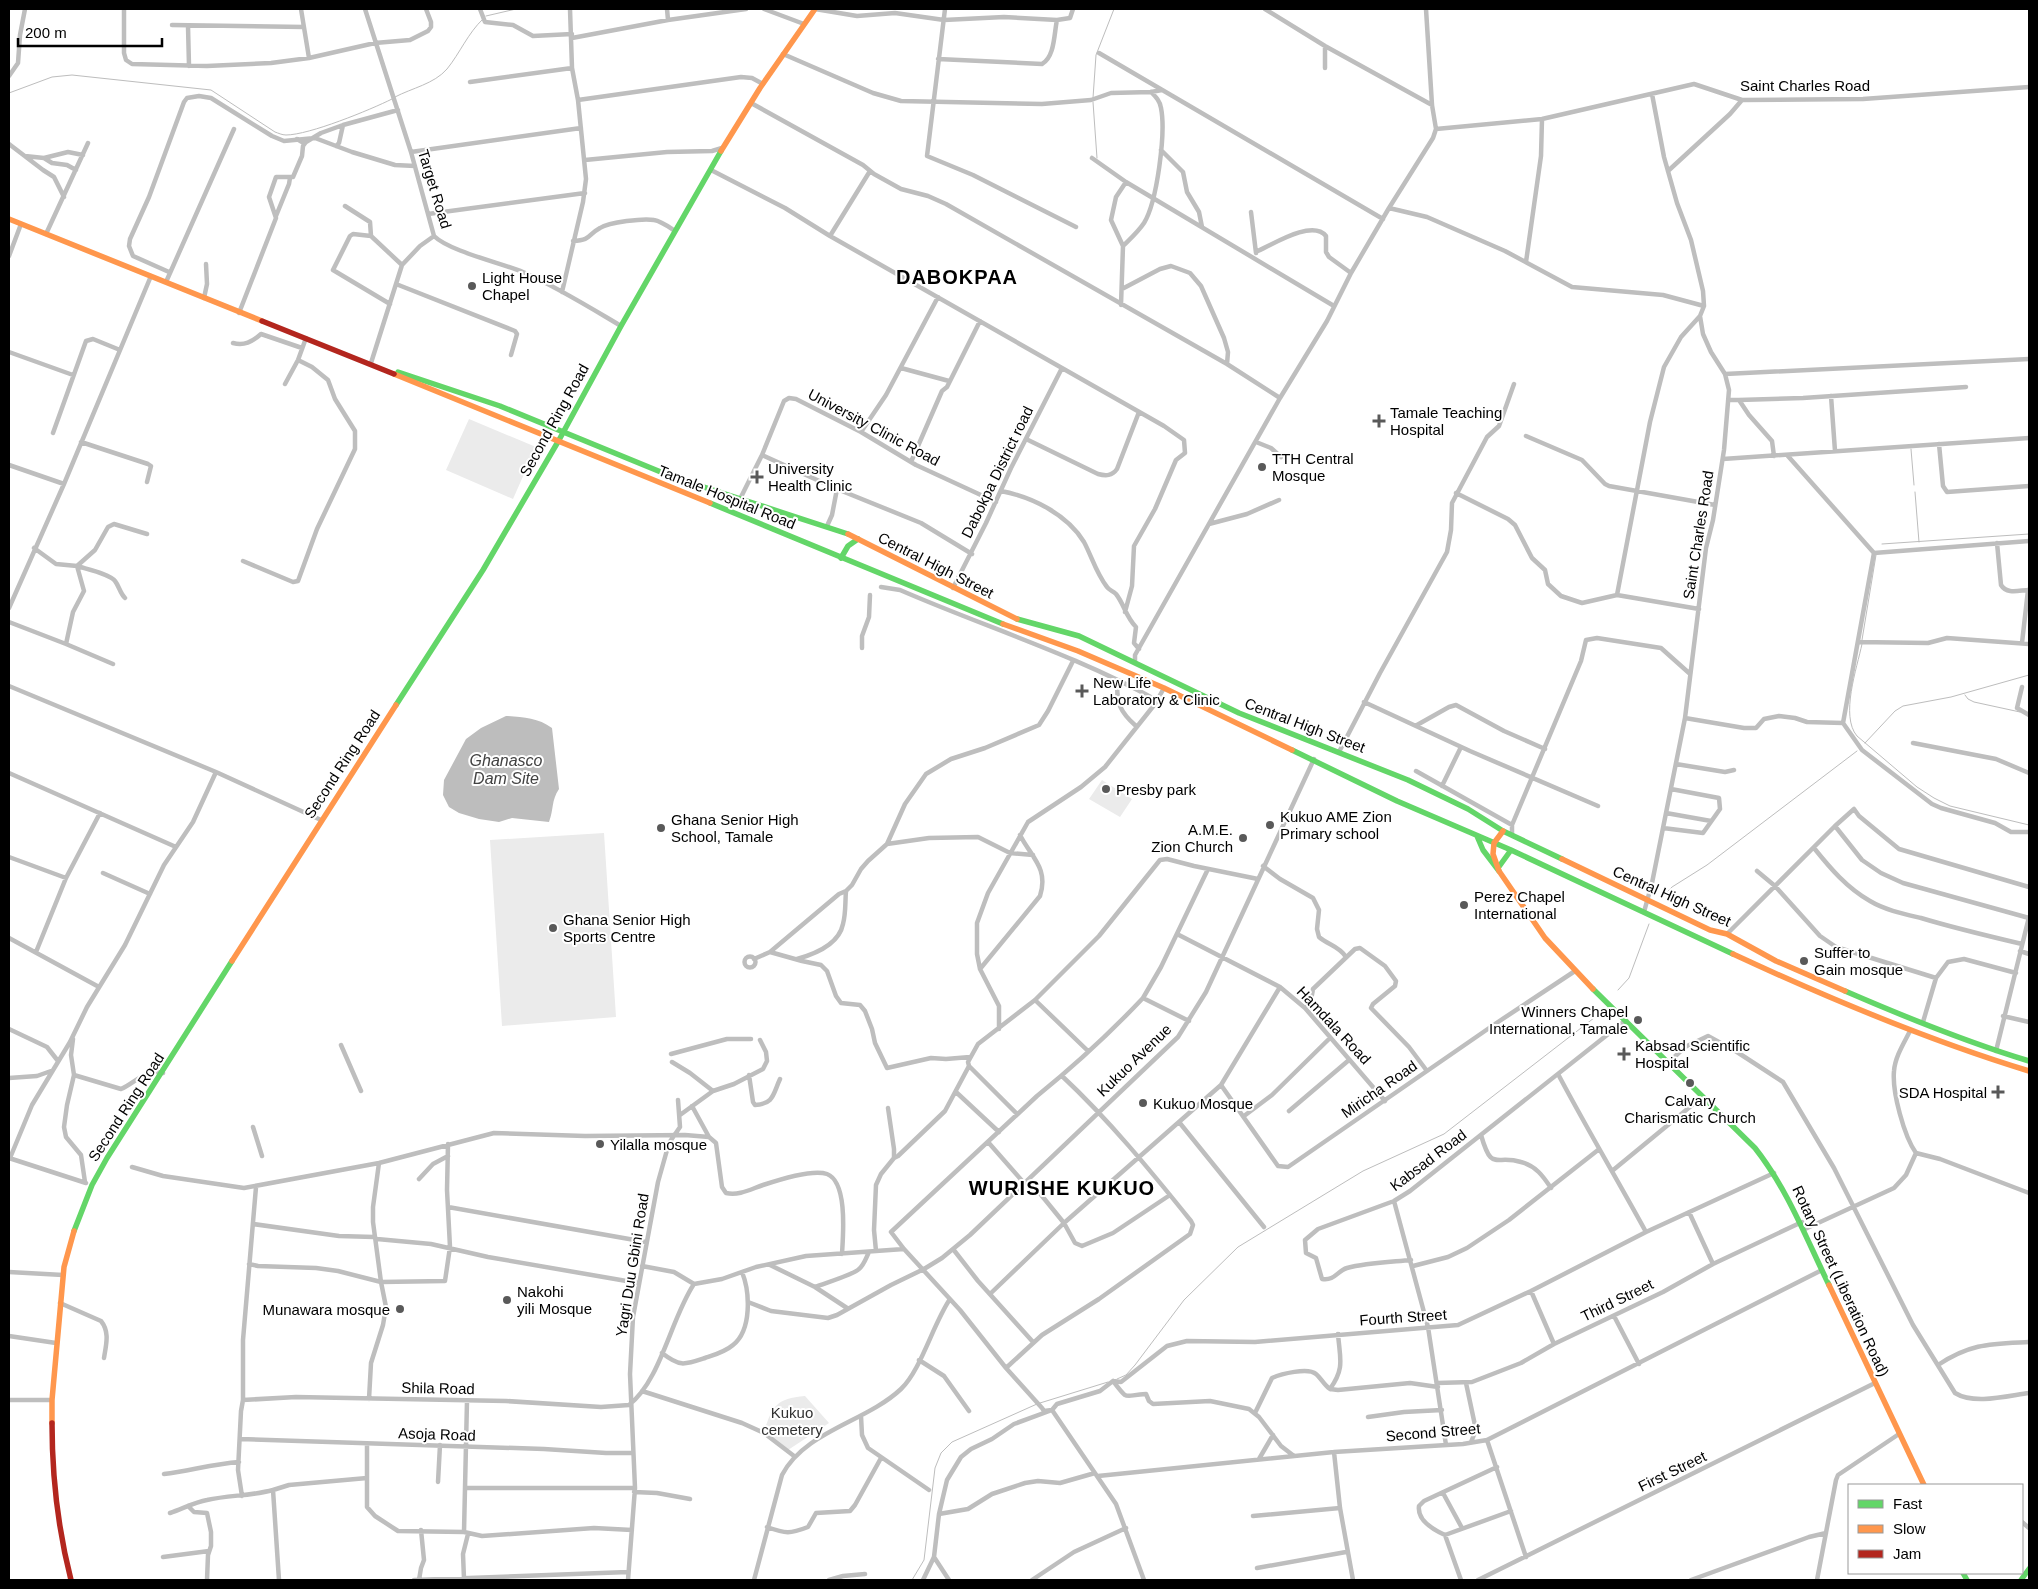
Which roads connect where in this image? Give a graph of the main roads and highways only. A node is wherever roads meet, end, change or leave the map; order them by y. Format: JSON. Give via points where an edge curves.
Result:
{"nodes":[{"id":1,"x":815,"y":9,"type":"edge"},
{"id":2,"x":9,"y":219,"type":"edge"},
{"id":3,"x":386,"y":370,"type":"junction"},
{"id":4,"x":563,"y":432,"type":"junction"},
{"id":5,"x":559,"y":440,"type":"junction"},
{"id":6,"x":858,"y":539,"type":"junction"},
{"id":7,"x":841,"y":558,"type":"junction"},
{"id":8,"x":886,"y":575,"type":"joint"},
{"id":9,"x":1074,"y":634,"type":"junction"},
{"id":10,"x":1063,"y":645,"type":"junction"},
{"id":11,"x":1484,"y":820,"type":"junction"},
{"id":12,"x":1503,"y":831,"type":"junction"},
{"id":13,"x":1475,"y":835,"type":"junction"},
{"id":14,"x":1494,"y":843,"type":"junction"},
{"id":15,"x":1511,"y":850,"type":"junction"},
{"id":16,"x":1498,"y":870,"type":"junction"},
{"id":17,"x":2029,"y":1061,"type":"edge"},
{"id":18,"x":2029,"y":1071,"type":"edge"},
{"id":19,"x":1924,"y":1484,"type":"edge"},
{"id":20,"x":2029,"y":1569,"type":"edge"},
{"id":21,"x":71,"y":1580,"type":"edge"},
{"id":22,"x":2021,"y":1580,"type":"edge"}],
"edges":[{"from":1,"to":4,"type":"main road","name":"Second Ring Road","via":[[722,148]]},
{"from":2,"to":3,"type":"main road"},
{"from":3,"to":4,"type":"main road","name":"Central High Street","via":[[409,374]]},
{"from":3,"to":5,"type":"main road","name":"Tamale Hospital Road"},
{"from":4,"to":5,"type":"main road","name":"Second Ring Road"},
{"from":4,"to":6,"type":"main road","name":"Central High Street","via":[[673,477]]},
{"from":5,"to":7,"type":"main road","name":"Tamale Hospital Road"},
{"from":5,"to":21,"type":"main road","name":"Second Ring Road","via":[[454,617],[321,820],[92,1185],[75,1227],[63,1275],[52,1400],[52,1462]]},
{"from":6,"to":7,"type":"main road","via":[[848,546]]},
{"from":6,"to":9,"type":"main road","name":"Central High Street","via":[[995,610]]},
{"from":7,"to":8,"type":"main road","name":"Tamale Hospital Road"},
{"from":8,"to":10,"type":"main road","name":"Central High Street"},
{"from":9,"to":10,"type":"main road"},
{"from":9,"to":11,"type":"main road","name":"Central High Street","via":[[1239,713],[1408,780]]},
{"from":10,"to":13,"type":"main road","name":"Central High Street","via":[[1164,688],[1397,801]]},
{"from":11,"to":12,"type":"main road","name":"Central High Street"},
{"from":11,"to":13,"type":"main road"},
{"from":12,"to":14,"type":"main road"},
{"from":12,"to":17,"type":"main road","name":"Central High Street","via":[[1710,930],[1727,934],[1776,961],[1948,1034]]},
{"from":13,"to":14,"type":"main road","name":"Central High Street"},
{"from":13,"to":16,"type":"main road"},
{"from":14,"to":15,"type":"main road","name":"Central High Street"},
{"from":14,"to":16,"type":"main road","name":"Rotary Street (Liberation Road)","via":[[1493,854]]},
{"from":15,"to":16,"type":"main road"},
{"from":15,"to":18,"type":"main road","name":"Central High Street","via":[[1775,974],[1910,1031]]},
{"from":16,"to":19,"type":"main road","name":"Rotary Street (Liberation Road)","via":[[1545,938],[1575,971],[1755,1148],[1774,1173],[1802,1222]]},
{"from":20,"to":22,"type":"main road"}]}
